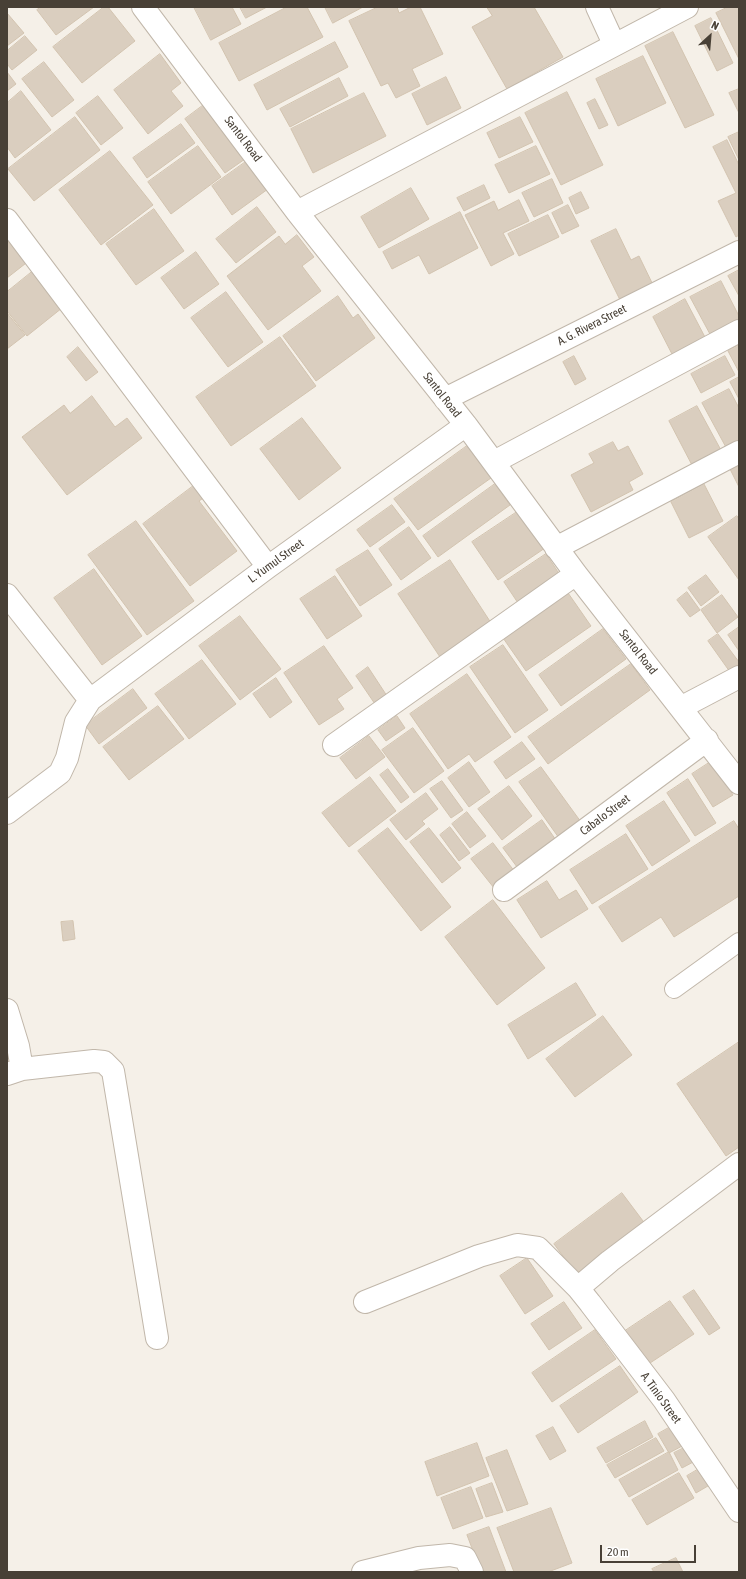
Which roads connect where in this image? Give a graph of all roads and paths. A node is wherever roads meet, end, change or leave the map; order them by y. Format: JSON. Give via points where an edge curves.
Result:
{"nodes":[{"id":1,"x":145,"y":7,"type":"edge"},
{"id":2,"x":597,"y":7,"type":"edge"},
{"id":3,"x":687,"y":7,"type":"edge"},
{"id":4,"x":614,"y":44,"type":"junction"},
{"id":5,"x":297,"y":212,"type":"junction"},
{"id":6,"x":7,"y":220,"type":"edge"},
{"id":7,"x":739,"y":252,"type":"edge"},
{"id":8,"x":739,"y":331,"type":"edge"},
{"id":9,"x":445,"y":399,"type":"junction"},
{"id":10,"x":466,"y":425,"type":"junction"},
{"id":11,"x":739,"y":452,"type":"edge"},
{"id":12,"x":494,"y":462,"type":"junction"},
{"id":13,"x":556,"y":548,"type":"junction"},
{"id":14,"x":268,"y":566,"type":"junction"},
{"id":15,"x":576,"y":574,"type":"junction"},
{"id":16,"x":7,"y":595,"type":"edge"},
{"id":17,"x":739,"y":677,"type":"edge"},
{"id":18,"x":90,"y":700,"type":"junction"},
{"id":19,"x":682,"y":708,"type":"junction"},
{"id":20,"x":707,"y":740,"type":"junction"},
{"id":21,"x":334,"y":746,"type":"dead end"},
{"id":22,"x":739,"y":783,"type":"edge"},
{"id":23,"x":7,"y":814,"type":"edge"},
{"id":24,"x":504,"y":890,"type":"dead end"},
{"id":25,"x":739,"y":942,"type":"edge"},
{"id":26,"x":674,"y":989,"type":"dead end"},
{"id":27,"x":7,"y":1010,"type":"edge"},
{"id":28,"x":14,"y":1072,"type":"edge"},
{"id":29,"x":739,"y":1164,"type":"edge"},
{"id":30,"x":578,"y":1288,"type":"junction"},
{"id":31,"x":365,"y":1302,"type":"dead end"},
{"id":32,"x":157,"y":1338,"type":"dead end"},
{"id":33,"x":739,"y":1511,"type":"edge"},
{"id":34,"x":363,"y":1572,"type":"edge"},
{"id":35,"x":472,"y":1572,"type":"edge"}],
"edges":[{"from":1,"to":5,"type":"street","name":"Santol Road"},
{"from":2,"to":4,"type":"street"},
{"from":3,"to":4,"type":"street"},
{"from":4,"to":5,"type":"street"},
{"from":5,"to":9,"type":"street","name":"Santol Road"},
{"from":6,"to":14,"type":"street"},
{"from":7,"to":9,"type":"street","name":"A. G. Rivera Street"},
{"from":8,"to":12,"type":"street"},
{"from":9,"to":10,"type":"street","name":"Santol Road"},
{"from":10,"to":12,"type":"street","name":"Santol Road"},
{"from":10,"to":14,"type":"street","name":"L. Yumul Street"},
{"from":11,"to":13,"type":"street"},
{"from":12,"to":13,"type":"street","name":"Santol Road"},
{"from":13,"to":15,"type":"street","name":"Santol Road"},
{"from":14,"to":18,"type":"street","name":"L. Yumul Street"},
{"from":15,"to":19,"type":"street","name":"Santol Road"},
{"from":15,"to":21,"type":"street"},
{"from":16,"to":18,"type":"street"},
{"from":17,"to":19,"type":"street"},
{"from":18,"to":23,"type":"street","via":[[76,722],[67,758],[60,773]]},
{"from":19,"to":20,"type":"street","name":"Santol Road"},
{"from":20,"to":22,"type":"street","name":"Santol Road"},
{"from":20,"to":24,"type":"street","name":"Cabalo Street"},
{"from":25,"to":26,"type":"lane"},
{"from":27,"to":28,"type":"street","via":[[18,1046]]},
{"from":28,"to":32,"type":"street","via":[[94,1061],[104,1062],[113,1071]]},
{"from":29,"to":30,"type":"street","via":[[610,1260]]},
{"from":30,"to":31,"type":"street","name":"A. Tinio Street","via":[[538,1248],[517,1245],[480,1256]]},
{"from":30,"to":33,"type":"street","name":"A. Tinio Street","via":[[664,1400]]},
{"from":34,"to":35,"type":"street","via":[[419,1558],[450,1555],[465,1558]]}]}
